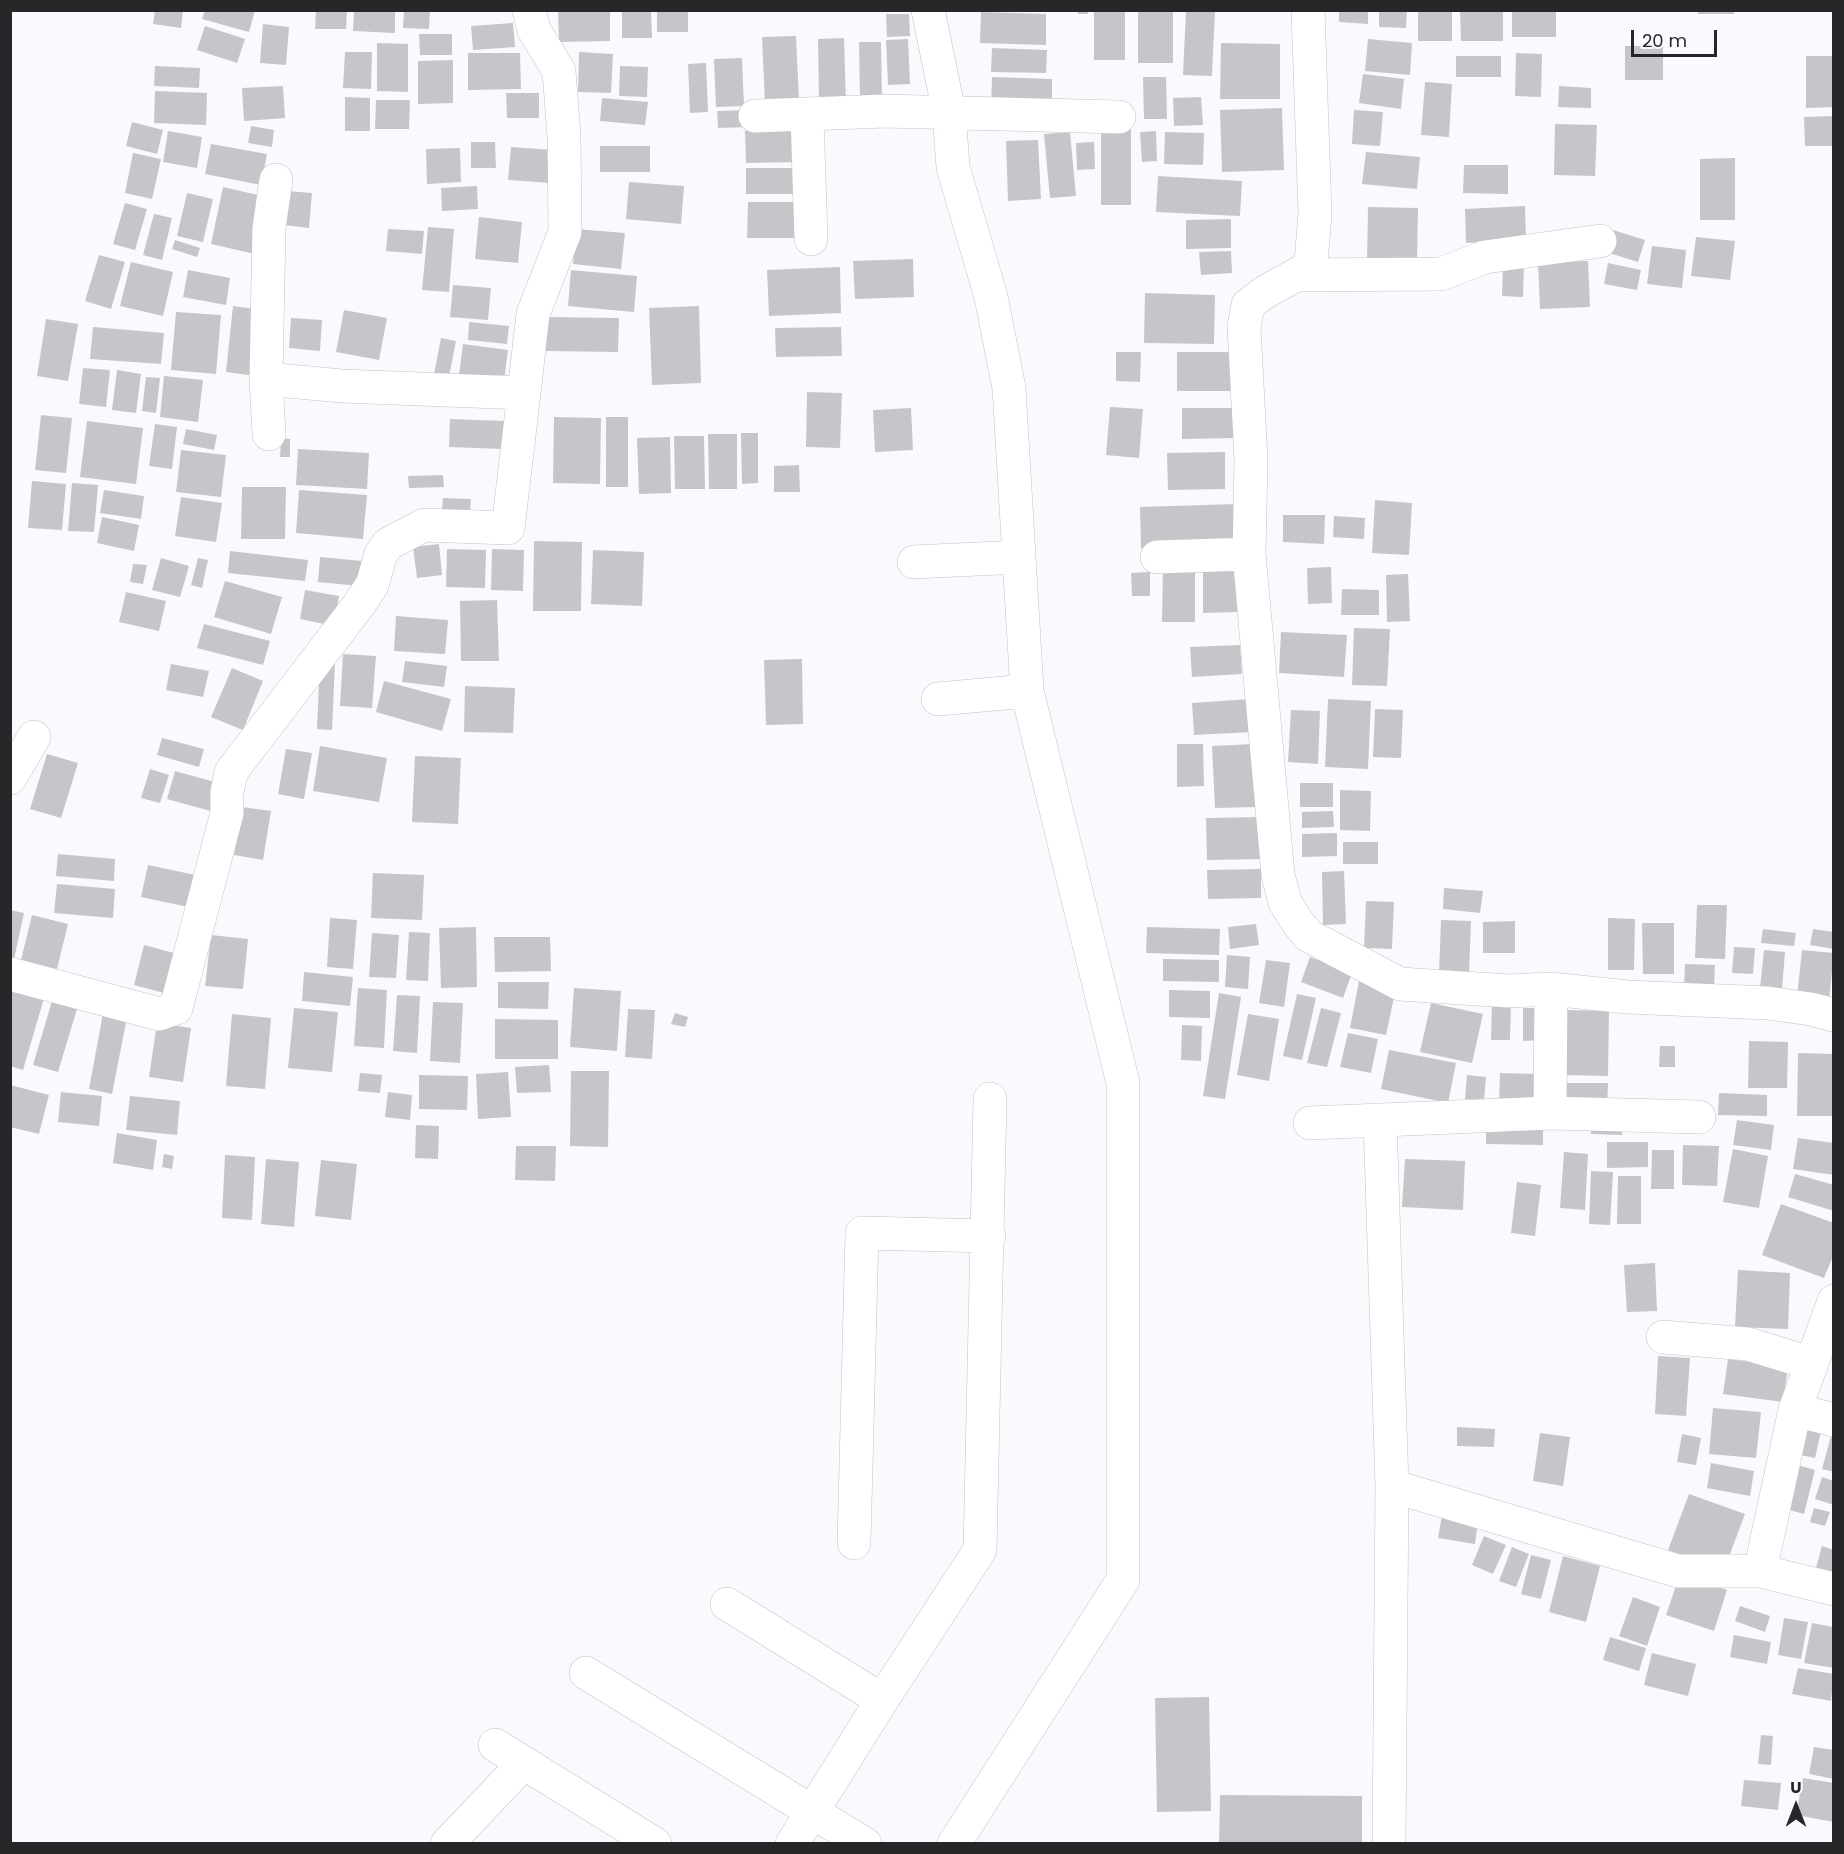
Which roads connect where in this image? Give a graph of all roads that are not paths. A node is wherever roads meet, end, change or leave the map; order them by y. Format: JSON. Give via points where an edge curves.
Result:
{"nodes":[{"id":1,"x":529,"y":10,"type":"edge"},
{"id":2,"x":928,"y":10,"type":"edge"},
{"id":3,"x":1308,"y":10,"type":"edge"},
{"id":4,"x":949,"y":112,"type":"junction"},
{"id":5,"x":807,"y":115,"type":"junction"},
{"id":6,"x":755,"y":116,"type":"dead end"},
{"id":7,"x":1119,"y":117,"type":"dead end"},
{"id":8,"x":276,"y":180,"type":"dead end"},
{"id":9,"x":811,"y":238,"type":"dead end"},
{"id":10,"x":1599,"y":241,"type":"dead end"},
{"id":11,"x":1297,"y":275,"type":"junction"},
{"id":12,"x":266,"y":379,"type":"junction"},
{"id":13,"x":524,"y":393,"type":"junction"},
{"id":14,"x":269,"y":434,"type":"dead end"},
{"id":15,"x":1249,"y":554,"type":"junction"},
{"id":16,"x":1019,"y":557,"type":"junction"},
{"id":17,"x":1157,"y":557,"type":"dead end"},
{"id":18,"x":914,"y":562,"type":"dead end"},
{"id":19,"x":1027,"y":691,"type":"junction"},
{"id":20,"x":938,"y":699,"type":"dead end"},
{"id":21,"x":34,"y":737,"type":"dead end"},
{"id":22,"x":10,"y":778,"type":"edge"},
{"id":23,"x":10,"y":974,"type":"edge"},
{"id":24,"x":1551,"y":989,"type":"junction"},
{"id":25,"x":1833,"y":1015,"type":"edge"},
{"id":26,"x":990,"y":1099,"type":"dead end"},
{"id":27,"x":1550,"y":1113,"type":"junction"},
{"id":28,"x":1700,"y":1117,"type":"dead end"},
{"id":29,"x":1380,"y":1120,"type":"junction"},
{"id":30,"x":1310,"y":1123,"type":"dead end"},
{"id":31,"x":988,"y":1236,"type":"junction"},
{"id":32,"x":1833,"y":1301,"type":"edge"},
{"id":33,"x":1663,"y":1337,"type":"dead end"},
{"id":34,"x":1810,"y":1363,"type":"junction"},
{"id":35,"x":1795,"y":1410,"type":"junction"},
{"id":36,"x":1833,"y":1420,"type":"edge"},
{"id":37,"x":1392,"y":1486,"type":"junction"},
{"id":38,"x":854,"y":1543,"type":"dead end"},
{"id":39,"x":1760,"y":1571,"type":"junction"},
{"id":40,"x":1833,"y":1589,"type":"edge"},
{"id":41,"x":727,"y":1604,"type":"dead end"},
{"id":42,"x":586,"y":1673,"type":"dead end"},
{"id":43,"x":882,"y":1700,"type":"junction"},
{"id":44,"x":495,"y":1745,"type":"dead end"},
{"id":45,"x":524,"y":1763,"type":"junction"},
{"id":46,"x":812,"y":1812,"type":"junction"},
{"id":47,"x":447,"y":1844,"type":"edge"},
{"id":48,"x":655,"y":1844,"type":"edge"},
{"id":49,"x":792,"y":1844,"type":"edge"},
{"id":50,"x":865,"y":1844,"type":"edge"},
{"id":51,"x":954,"y":1844,"type":"edge"},
{"id":52,"x":1389,"y":1844,"type":"edge"}],
"edges":[{"from":1,"to":13,"type":"street","via":[[534,30],[559,71],[565,232],[533,314]]},
{"from":2,"to":4,"type":"street"},
{"from":3,"to":11,"type":"street","via":[[1315,214],[1311,262]]},
{"from":4,"to":5,"type":"street"},
{"from":4,"to":7,"type":"street"},
{"from":4,"to":16,"type":"street","via":[[953,167],[991,297],[1009,388]]},
{"from":5,"to":6,"type":"street"},
{"from":5,"to":9,"type":"street"},
{"from":8,"to":12,"type":"street","via":[[269,228]]},
{"from":10,"to":11,"type":"street","via":[[1485,257],[1441,274]]},
{"from":11,"to":15,"type":"street","via":[[1256,298],[1245,315],[1251,460]]},
{"from":12,"to":13,"type":"street"},
{"from":12,"to":14,"type":"street"},
{"from":13,"to":23,"type":"street","via":[[508,528],[424,525],[388,544],[372,585],[358,606],[231,772],[227,813],[176,1008],[159,1014]]},
{"from":15,"to":17,"type":"street"},
{"from":15,"to":24,"type":"street","via":[[1278,875],[1285,902],[1298,923],[1309,936],[1400,984],[1509,991]]},
{"from":16,"to":18,"type":"street"},
{"from":16,"to":19,"type":"street"},
{"from":19,"to":20,"type":"street"},
{"from":19,"to":51,"type":"street","via":[[1123,1083],[1123,1580]]},
{"from":21,"to":22,"type":"street"},
{"from":24,"to":25,"type":"street","via":[[1627,997],[1768,1003]]},
{"from":24,"to":27,"type":"street"},
{"from":26,"to":31,"type":"street"},
{"from":27,"to":28,"type":"street"},
{"from":27,"to":29,"type":"street"},
{"from":29,"to":30,"type":"street"},
{"from":29,"to":37,"type":"street"},
{"from":31,"to":38,"type":"street","via":[[862,1233]]},
{"from":31,"to":43,"type":"street","via":[[980,1550]]},
{"from":32,"to":34,"type":"street"},
{"from":33,"to":34,"type":"street","via":[[1749,1344]]},
{"from":34,"to":35,"type":"street"},
{"from":35,"to":36,"type":"street"},
{"from":35,"to":39,"type":"street"},
{"from":37,"to":39,"type":"street","via":[[1678,1571]]},
{"from":37,"to":52,"type":"street"},
{"from":39,"to":40,"type":"street"},
{"from":41,"to":43,"type":"street"},
{"from":42,"to":46,"type":"street"},
{"from":43,"to":46,"type":"street"},
{"from":44,"to":45,"type":"street"},
{"from":45,"to":47,"type":"street"},
{"from":45,"to":48,"type":"street"},
{"from":46,"to":49,"type":"street"},
{"from":46,"to":50,"type":"street"}]}
